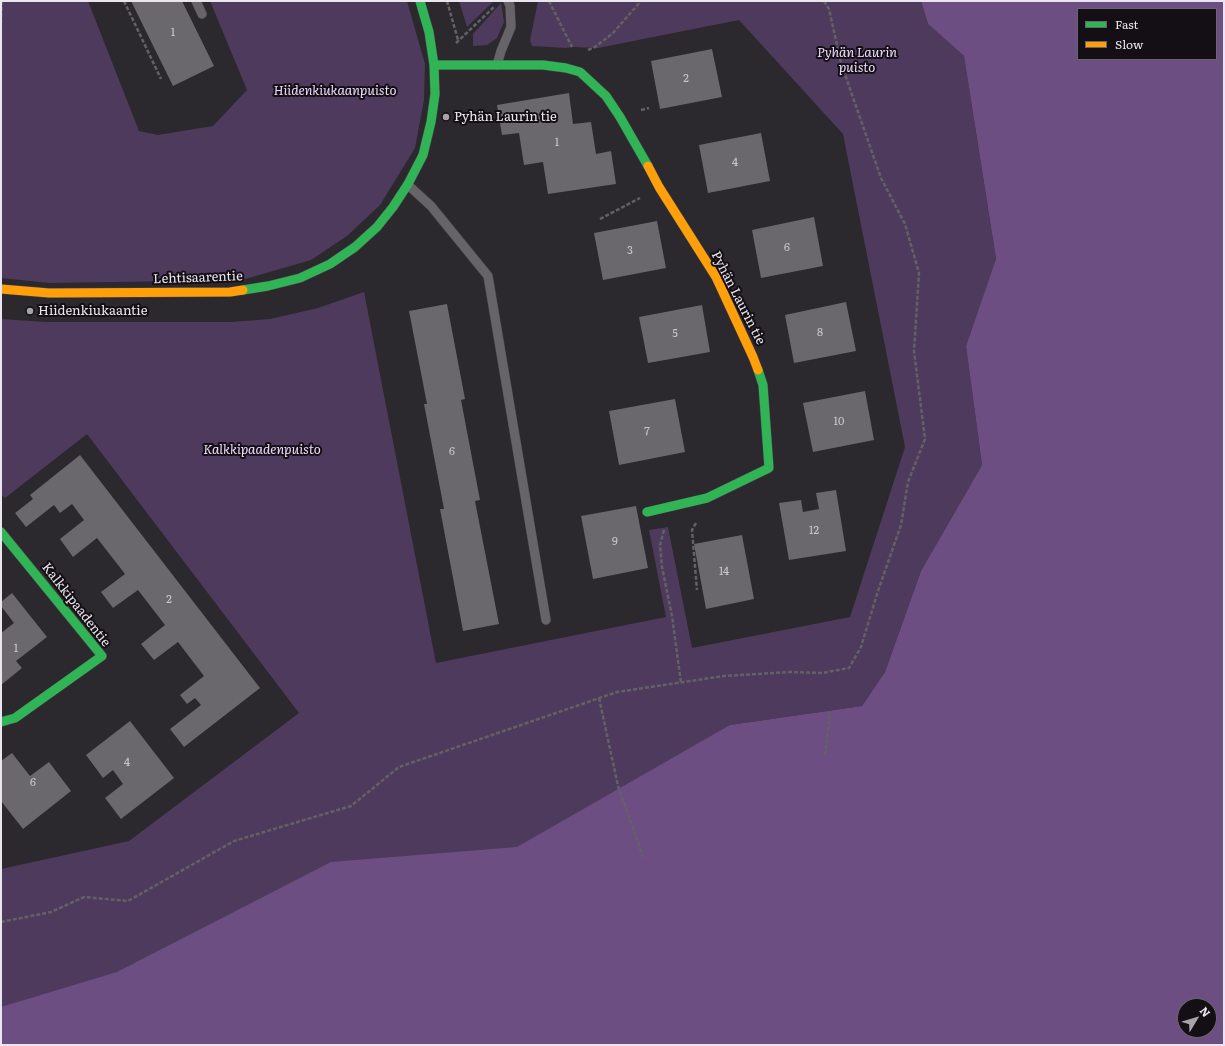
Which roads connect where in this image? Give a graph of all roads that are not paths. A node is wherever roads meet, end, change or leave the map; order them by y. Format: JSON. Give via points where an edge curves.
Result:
{"nodes":[{"id":1,"x":196,"y":1,"type":"edge"},
{"id":2,"x":420,"y":1,"type":"edge"},
{"id":3,"x":503,"y":2,"type":"edge"},
{"id":4,"x":202,"y":14,"type":"dead end"},
{"id":5,"x":434,"y":64,"type":"junction"},
{"id":6,"x":497,"y":65,"type":"junction"},
{"id":7,"x":408,"y":184,"type":"junction"},
{"id":8,"x":1,"y":289,"type":"edge"},
{"id":9,"x":647,"y":512,"type":"dead end"},
{"id":10,"x":1,"y":532,"type":"edge"},
{"id":11,"x":546,"y":620,"type":"dead end"},
{"id":12,"x":1,"y":722,"type":"edge"}],
"edges":[{"from":1,"to":4,"type":"lane"},
{"from":2,"to":5,"type":"street","name":"Lehtisaarentie","via":[[429,32]]},
{"from":3,"to":6,"type":"lane","via":[[510,6],[511,27]]},
{"from":5,"to":6,"type":"street","name":"Pyhän Laurin tie"},
{"from":5,"to":7,"type":"street","name":"Lehtisaarentie","via":[[431,122],[423,155]]},
{"from":6,"to":9,"type":"street","name":"Pyhän Laurin tie","via":[[566,68],[580,72],[606,96],[659,188],[716,277],[753,357],[762,385],[769,468],[707,498]]},
{"from":7,"to":8,"type":"street","name":"Lehtisaarentie","via":[[377,226],[355,247],[330,264],[300,278],[230,292],[49,293]]},
{"from":7,"to":11,"type":"lane","via":[[432,206],[488,276]]},
{"from":10,"to":12,"type":"street","name":"Kalkkipaadentie","via":[[102,656],[15,718]]}]}
